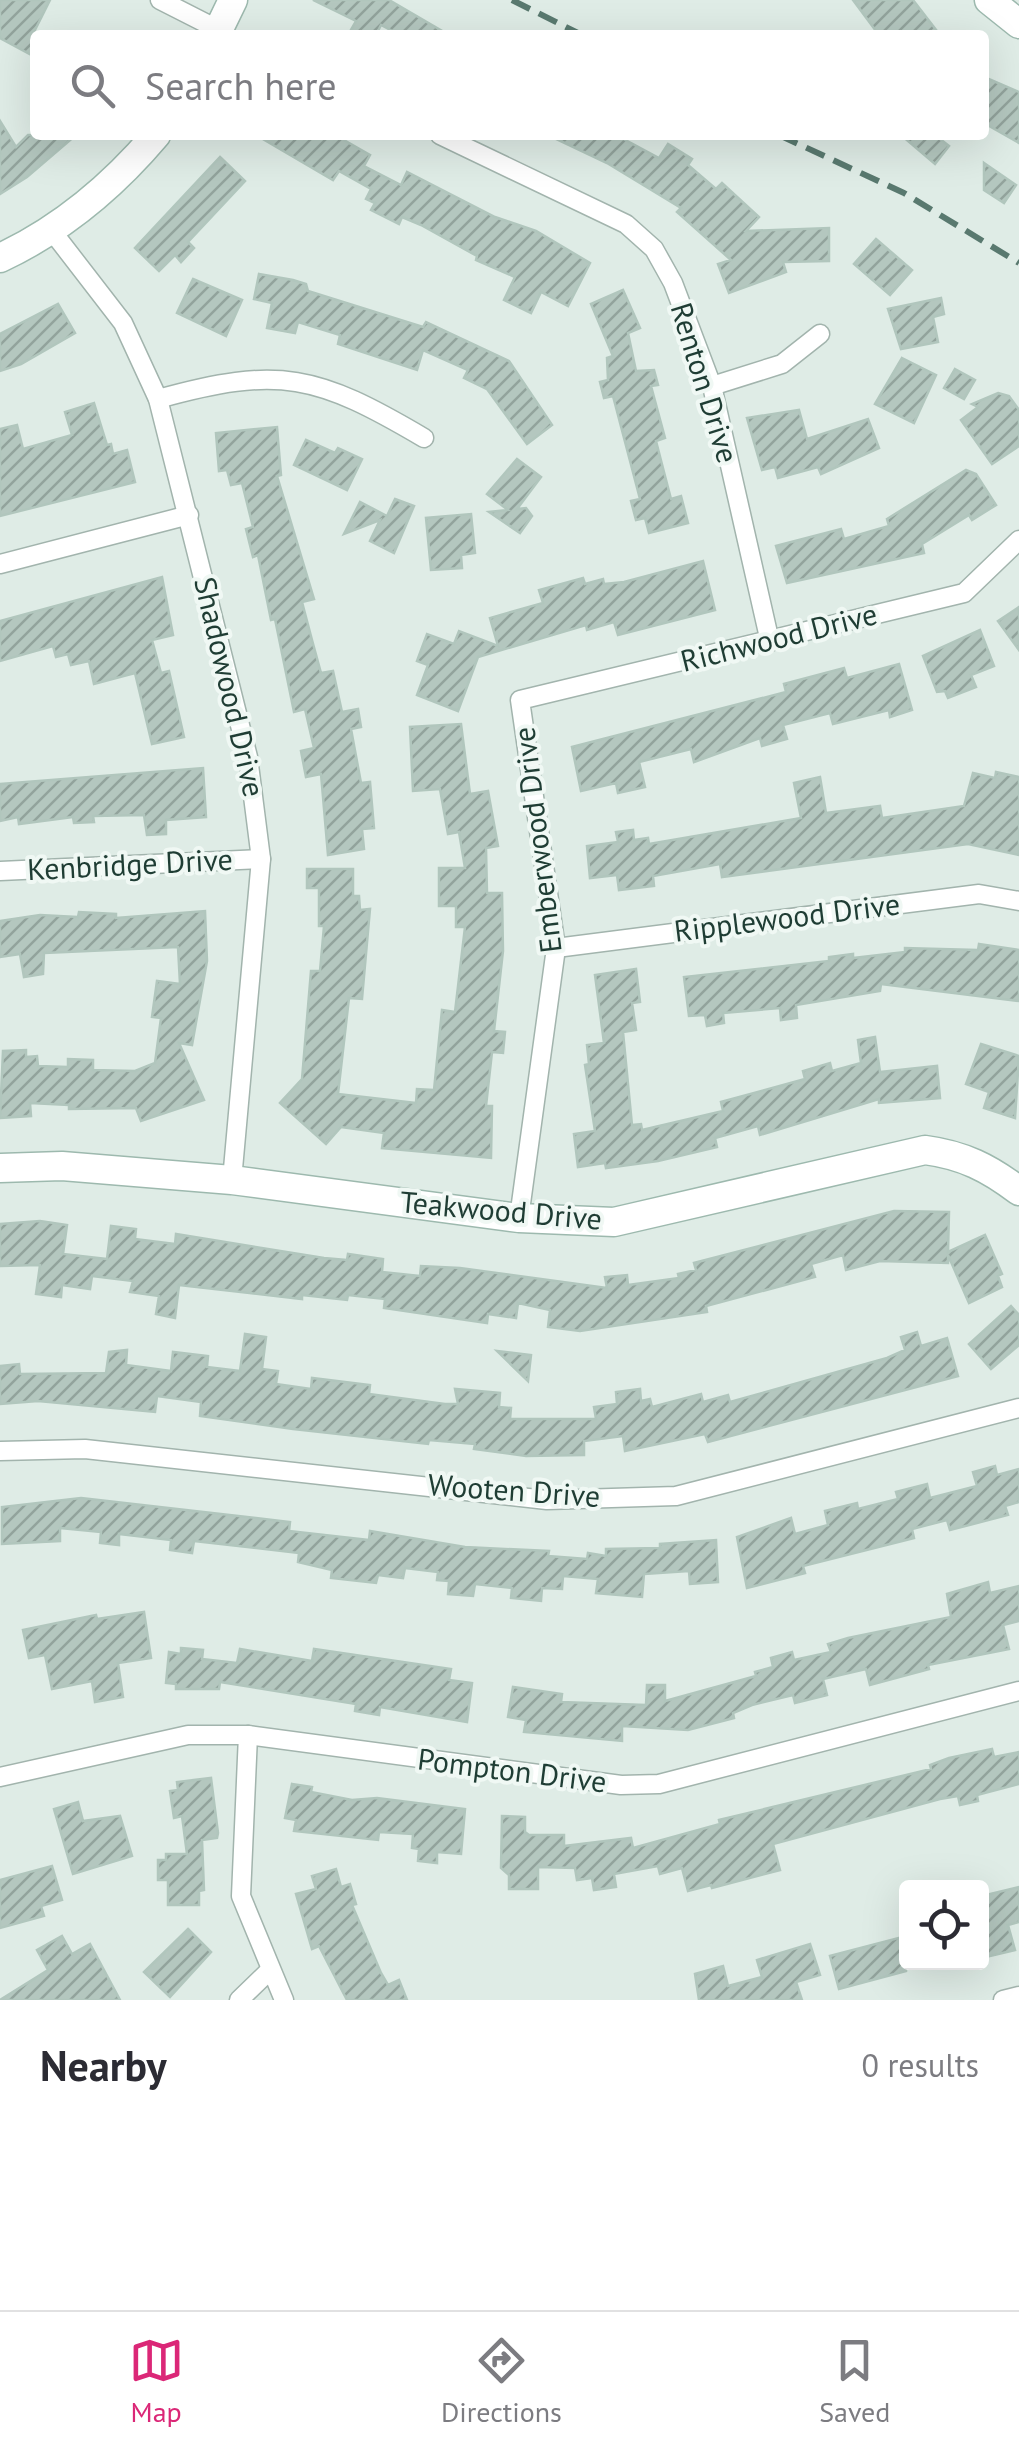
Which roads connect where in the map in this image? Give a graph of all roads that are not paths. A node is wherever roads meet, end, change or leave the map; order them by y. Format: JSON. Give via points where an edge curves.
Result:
{"nodes":[{"id":1,"x":160,"y":0,"type":"edge"},
{"id":2,"x":233,"y":0,"type":"edge"},
{"id":3,"x":989,"y":0,"type":"edge"},
{"id":4,"x":1019,"y":24,"type":"edge"},
{"id":5,"x":216,"y":30,"type":"edge"},
{"id":6,"x":223,"y":30,"type":"edge"},
{"id":7,"x":151,"y":140,"type":"edge"},
{"id":8,"x":450,"y":140,"type":"edge"},
{"id":9,"x":52,"y":230,"type":"junction"},
{"id":10,"x":0,"y":258,"type":"edge"},
{"id":11,"x":820,"y":334,"type":"dead end"},
{"id":12,"x":712,"y":386,"type":"junction"},
{"id":13,"x":158,"y":398,"type":"junction"},
{"id":14,"x":424,"y":438,"type":"dead end"},
{"id":15,"x":190,"y":515,"type":"junction"},
{"id":16,"x":1019,"y":540,"type":"edge"},
{"id":17,"x":0,"y":564,"type":"edge"},
{"id":18,"x":770,"y":642,"type":"junction"},
{"id":19,"x":520,"y":700,"type":"joint"},
{"id":20,"x":261,"y":859,"type":"junction"},
{"id":21,"x":0,"y":871,"type":"edge"},
{"id":22,"x":1019,"y":900,"type":"edge"},
{"id":23,"x":556,"y":948,"type":"junction"},
{"id":24,"x":0,"y":1168,"type":"edge"},
{"id":25,"x":232,"y":1180,"type":"junction"},
{"id":26,"x":1019,"y":1192,"type":"edge"},
{"id":27,"x":519,"y":1218,"type":"junction"},
{"id":28,"x":1019,"y":1408,"type":"edge"},
{"id":29,"x":0,"y":1451,"type":"edge"},
{"id":30,"x":1019,"y":1691,"type":"edge"},
{"id":31,"x":248,"y":1735,"type":"junction"},
{"id":32,"x":0,"y":1777,"type":"edge"},
{"id":33,"x":269,"y":1971,"type":"junction"},
{"id":34,"x":1019,"y":1996,"type":"edge"},
{"id":35,"x":238,"y":2000,"type":"edge"},
{"id":36,"x":284,"y":2000,"type":"edge"},
{"id":37,"x":1003,"y":2000,"type":"edge"}],
"edges":[{"from":1,"to":5,"type":"street"},
{"from":2,"to":6,"type":"street"},
{"from":3,"to":4,"type":"street"},
{"from":7,"to":9,"type":"street","via":[[92,201]]},
{"from":8,"to":12,"type":"street","name":"Renton Drive","via":[[626,224],[654,250]]},
{"from":9,"to":10,"type":"street"},
{"from":9,"to":13,"type":"street","name":"Shadowood Drive","via":[[123,323]]},
{"from":11,"to":12,"type":"street","via":[[782,364]]},
{"from":12,"to":18,"type":"street","name":"Renton Drive"},
{"from":13,"to":14,"type":"street","via":[[214,383],[305,381],[358,400]]},
{"from":13,"to":15,"type":"street","name":"Shadowood Drive"},
{"from":15,"to":17,"type":"street"},
{"from":15,"to":20,"type":"street","name":"Shadowood Drive","via":[[248,756]]},
{"from":16,"to":18,"type":"street","name":"Richwood Drive","via":[[964,593]]},
{"from":18,"to":19,"type":"street","name":"Richwood Drive"},
{"from":19,"to":23,"type":"street","name":"Emberwood Drive"},
{"from":20,"to":21,"type":"street","name":"Kenbridge Drive"},
{"from":20,"to":25,"type":"street","name":"Shadowood Drive"},
{"from":22,"to":23,"type":"street","name":"Ripplewood Drive","via":[[979,894]]},
{"from":23,"to":27,"type":"street","name":"Emberwood Drive"},
{"from":24,"to":25,"type":"street","name":"Teakwood Drive","via":[[62,1166]]},
{"from":25,"to":27,"type":"street","name":"Teakwood Drive"},
{"from":26,"to":27,"type":"street","name":"Teakwood Drive","via":[[957,1154],[925,1150],[614,1222]]},
{"from":28,"to":29,"type":"street","name":"Wooten Drive","via":[[676,1496],[548,1500],[85,1448]]},
{"from":30,"to":31,"type":"street","name":"Pompton Drive","via":[[660,1784],[621,1785]]},
{"from":31,"to":32,"type":"street","name":"Pompton Drive","via":[[188,1735]]},
{"from":31,"to":33,"type":"street","via":[[241,1896]]},
{"from":33,"to":35,"type":"street"},
{"from":33,"to":36,"type":"street"},
{"from":34,"to":37,"type":"street"}]}
